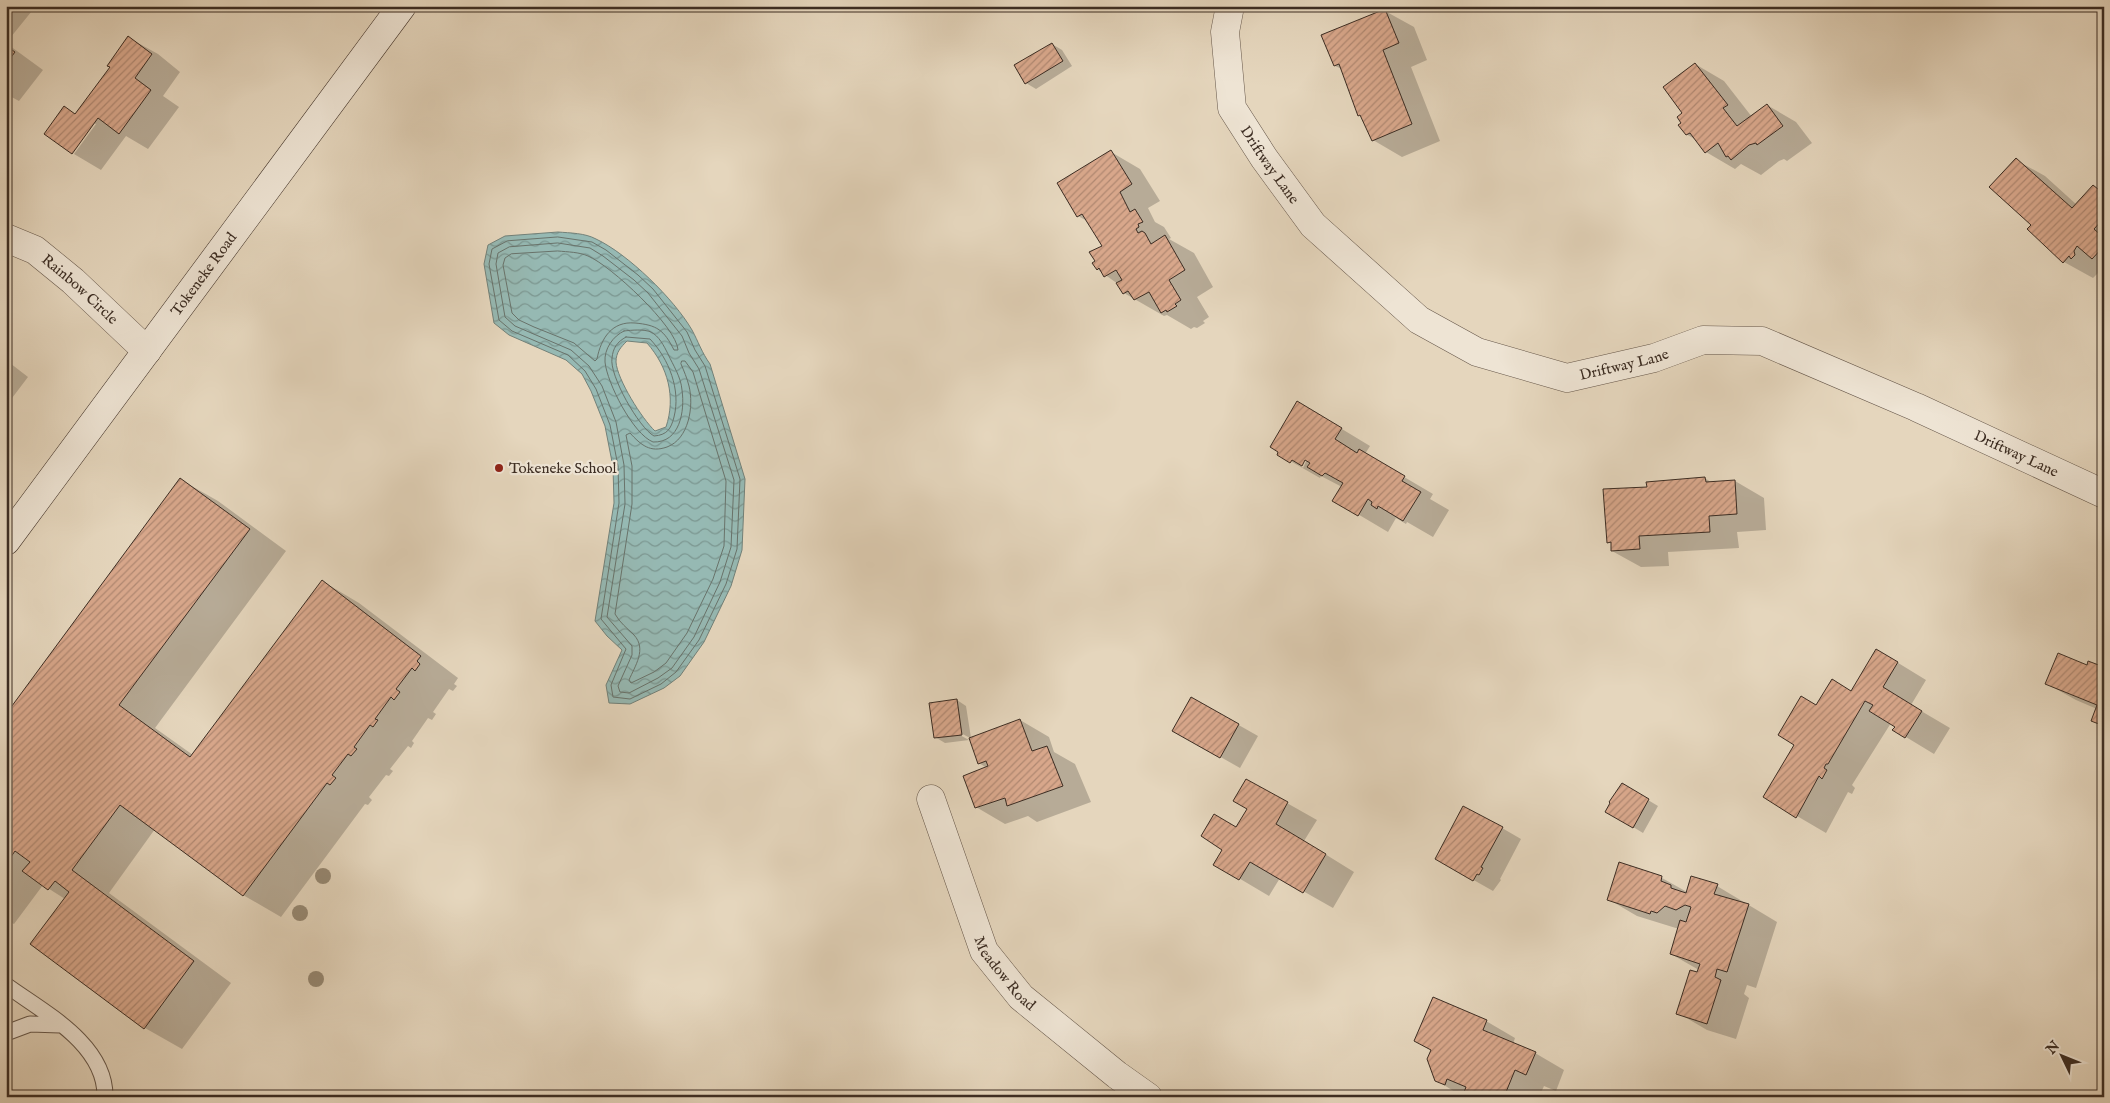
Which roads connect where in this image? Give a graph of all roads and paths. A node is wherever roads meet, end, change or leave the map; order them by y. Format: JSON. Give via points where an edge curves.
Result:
{"nodes":[{"id":1,"x":402,"y":6,"type":"edge"},
{"id":2,"x":1230,"y":6,"type":"edge"},
{"id":3,"x":6,"y":238,"type":"edge"},
{"id":4,"x":148,"y":351,"type":"junction"},
{"id":5,"x":2104,"y":494,"type":"edge"},
{"id":6,"x":6,"y":540,"type":"edge"},
{"id":7,"x":931,"y":799,"type":"dead end"},
{"id":8,"x":6,"y":985,"type":"edge"},
{"id":9,"x":60,"y":1024,"type":"junction"},
{"id":10,"x":6,"y":1033,"type":"edge"},
{"id":11,"x":105,"y":1097,"type":"edge"},
{"id":12,"x":1148,"y":1097,"type":"edge"}],
"edges":[{"from":1,"to":4,"type":"street","name":"Tokeneke Road"},
{"from":2,"to":5,"type":"street","name":"Driftway Lane","via":[[1224,32],[1232,108],[1313,225],[1419,320],[1477,352],[1567,378],[1654,358],[1703,340],[1762,341],[1916,407]]},
{"from":3,"to":4,"type":"street","name":"Rainbow Circle","via":[[35,250]]},
{"from":4,"to":6,"type":"street","name":"Tokeneke Road"},
{"from":7,"to":12,"type":"street","name":"Meadow Road","via":[[984,950],[1021,997]]},
{"from":8,"to":9,"type":"lane"},
{"from":9,"to":10,"type":"lane","via":[[30,1024]]},
{"from":9,"to":11,"type":"lane","via":[[91,1053],[100,1070]]}]}
